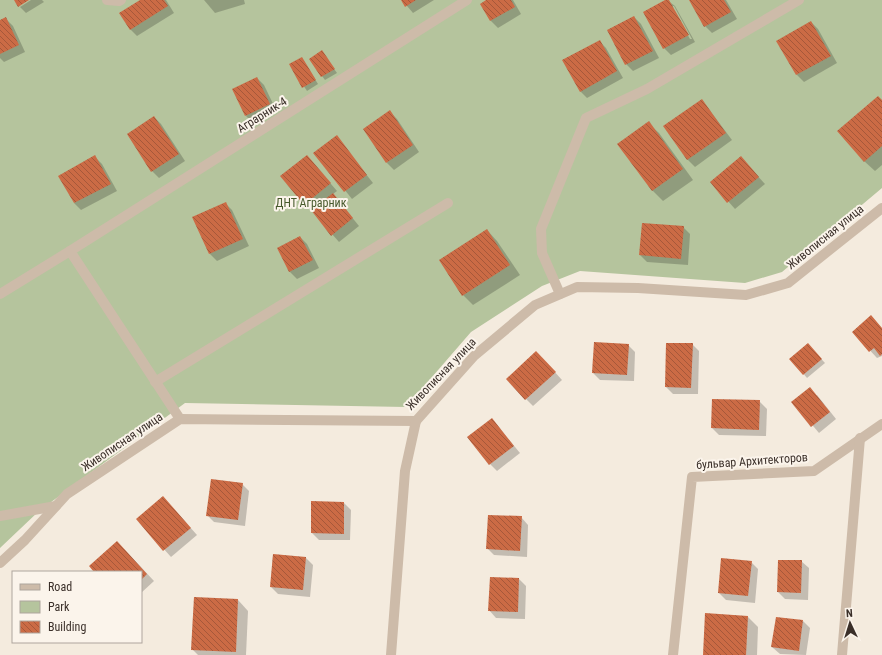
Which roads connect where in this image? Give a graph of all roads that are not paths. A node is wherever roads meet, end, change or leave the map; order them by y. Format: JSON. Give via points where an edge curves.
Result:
{"nodes":[{"id":1,"x":107,"y":0,"type":"edge"},
{"id":2,"x":121,"y":0,"type":"edge"},
{"id":3,"x":467,"y":0,"type":"edge"},
{"id":4,"x":800,"y":0,"type":"edge"},
{"id":5,"x":448,"y":203,"type":"dead end"},
{"id":6,"x":882,"y":208,"type":"edge"},
{"id":7,"x":70,"y":251,"type":"junction"},
{"id":8,"x":0,"y":294,"type":"edge"},
{"id":9,"x":560,"y":294,"type":"junction"},
{"id":10,"x":155,"y":382,"type":"junction"},
{"id":11,"x":180,"y":419,"type":"junction"},
{"id":12,"x":416,"y":421,"type":"junction"},
{"id":13,"x":882,"y":424,"type":"edge"},
{"id":14,"x":860,"y":438,"type":"junction"},
{"id":15,"x":56,"y":506,"type":"junction"},
{"id":16,"x":0,"y":516,"type":"edge"},
{"id":17,"x":0,"y":562,"type":"edge"},
{"id":18,"x":392,"y":655,"type":"edge"},
{"id":19,"x":673,"y":655,"type":"edge"},
{"id":20,"x":842,"y":655,"type":"edge"}],
"edges":[{"from":1,"to":2,"type":"street"},
{"from":3,"to":7,"type":"street","name":"Аграрник-4"},
{"from":4,"to":9,"type":"street","via":[[647,89],[586,118],[541,229],[542,253]]},
{"from":5,"to":10,"type":"street"},
{"from":6,"to":9,"type":"street","name":"Живописная улица","via":[[788,283],[746,296],[577,286]]},
{"from":7,"to":8,"type":"street","name":"Аграрник-4"},
{"from":7,"to":10,"type":"street"},
{"from":9,"to":12,"type":"street","name":"Живописная улица","via":[[535,305],[474,356]]},
{"from":10,"to":11,"type":"street"},
{"from":11,"to":12,"type":"street","name":"Живописная улица"},
{"from":11,"to":15,"type":"street","name":"Живописная улица","via":[[67,494]]},
{"from":12,"to":18,"type":"street","via":[[405,471]]},
{"from":13,"to":14,"type":"street","name":"бульвар Архитекторов"},
{"from":14,"to":19,"type":"street","name":"бульвар Архитекторов","via":[[814,471],[692,477]]},
{"from":14,"to":20,"type":"street"},
{"from":15,"to":16,"type":"street"},
{"from":15,"to":17,"type":"street","name":"Живописная улица","via":[[25,540]]}]}
